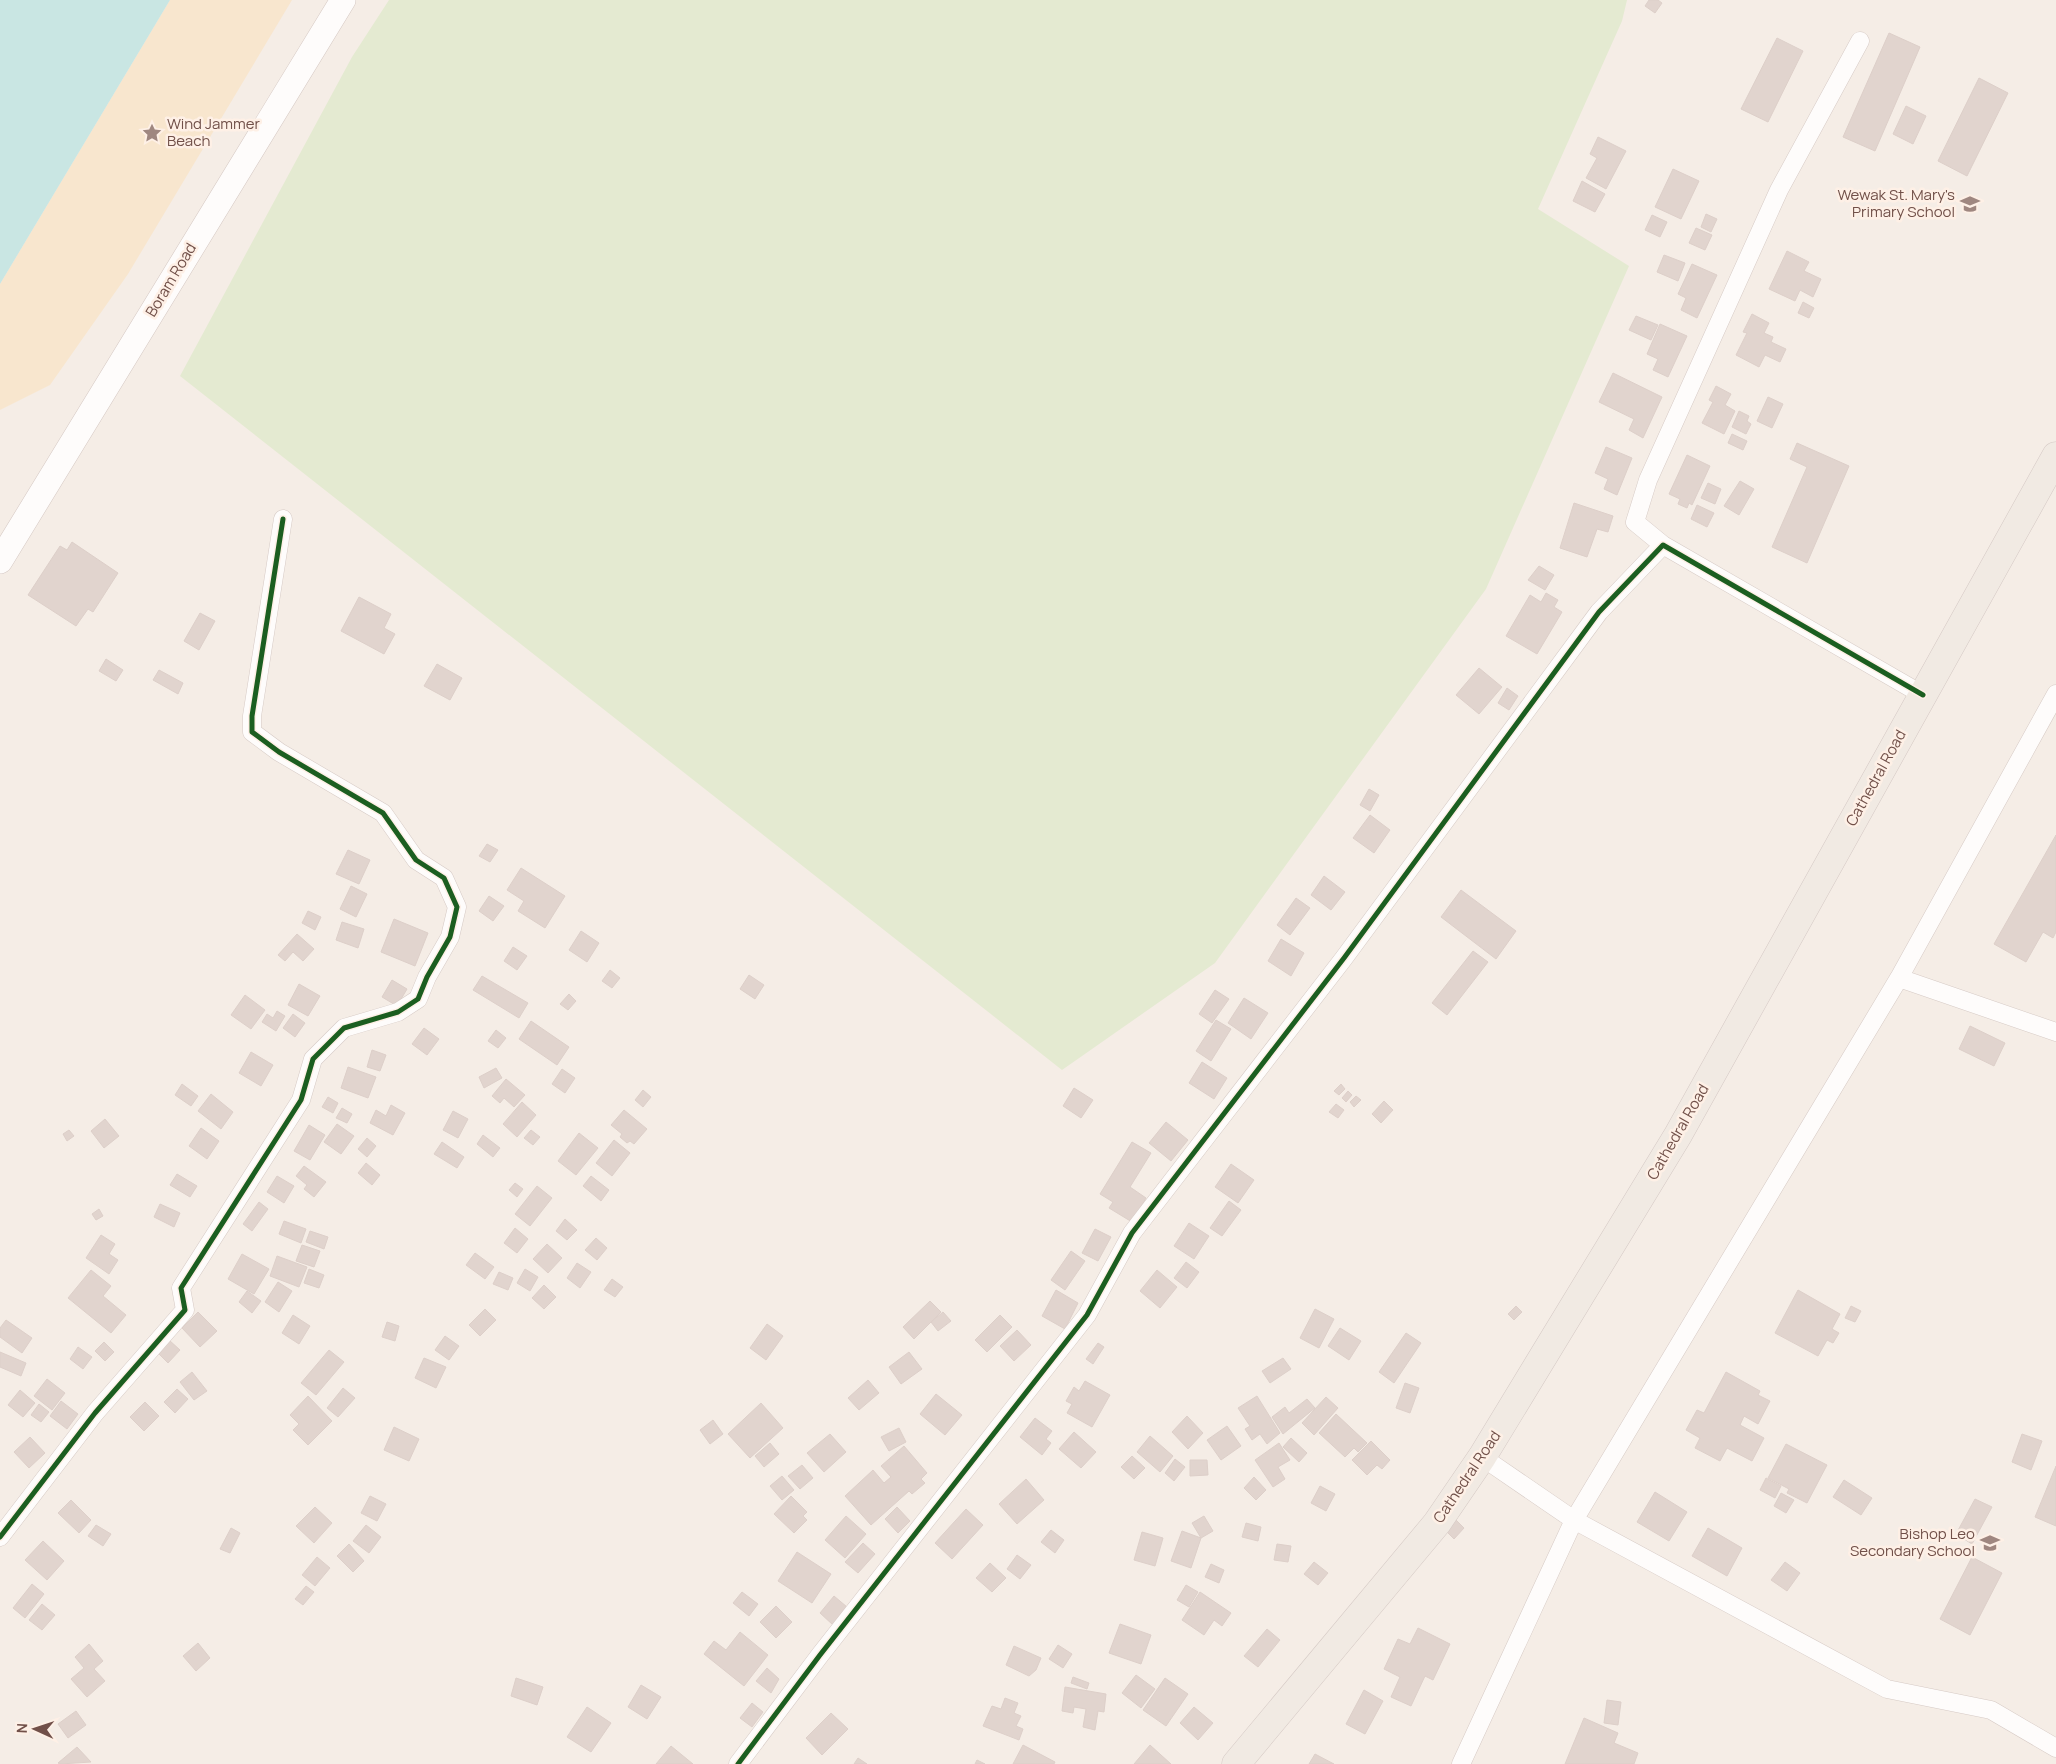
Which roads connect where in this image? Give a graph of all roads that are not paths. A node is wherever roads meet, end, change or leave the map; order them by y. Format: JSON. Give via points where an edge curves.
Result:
{"nodes":[{"id":1,"x":343,"y":0,"type":"edge"},
{"id":2,"x":1860,"y":41,"type":"dead end"},
{"id":3,"x":2056,"y":456,"type":"edge"},
{"id":4,"x":283,"y":519,"type":"dead end"},
{"id":5,"x":1663,"y":545,"type":"junction"},
{"id":6,"x":0,"y":561,"type":"edge"},
{"id":7,"x":2056,"y":694,"type":"edge"},
{"id":8,"x":1923,"y":695,"type":"junction"},
{"id":9,"x":1899,"y":978,"type":"junction"},
{"id":10,"x":2056,"y":1032,"type":"edge"},
{"id":11,"x":1482,"y":1457,"type":"junction"},
{"id":12,"x":1574,"y":1520,"type":"junction"},
{"id":13,"x":0,"y":1537,"type":"edge"},
{"id":14,"x":2056,"y":1748,"type":"edge"},
{"id":15,"x":738,"y":1764,"type":"edge"},
{"id":16,"x":1236,"y":1764,"type":"edge"},
{"id":17,"x":1461,"y":1764,"type":"edge"}],
"edges":[{"from":1,"to":6,"type":"street","name":"Boram Road"},
{"from":2,"to":5,"type":"street","via":[[1779,190],[1648,480],[1635,522]]},
{"from":3,"to":8,"type":"main road","name":"Cathedral Road"},
{"from":4,"to":13,"type":"street","via":[[252,732],[279,752],[383,813],[416,860],[444,878],[457,907],[450,936],[426,977],[418,999],[398,1012],[344,1028],[313,1059],[302,1100],[181,1288],[186,1310],[95,1413]]},
{"from":5,"to":8,"type":"street"},
{"from":5,"to":15,"type":"street","via":[[1599,612],[1344,958],[1132,1233],[1087,1315]]},
{"from":7,"to":9,"type":"street"},
{"from":8,"to":11,"type":"main road","name":"Cathedral Road","via":[[1678,1134]]},
{"from":9,"to":10,"type":"street"},
{"from":9,"to":12,"type":"street"},
{"from":11,"to":12,"type":"street"},
{"from":11,"to":16,"type":"main road","name":"Cathedral Road","via":[[1437,1522]]},
{"from":12,"to":14,"type":"street","via":[[1887,1688],[1991,1710]]},
{"from":12,"to":17,"type":"street"}]}
